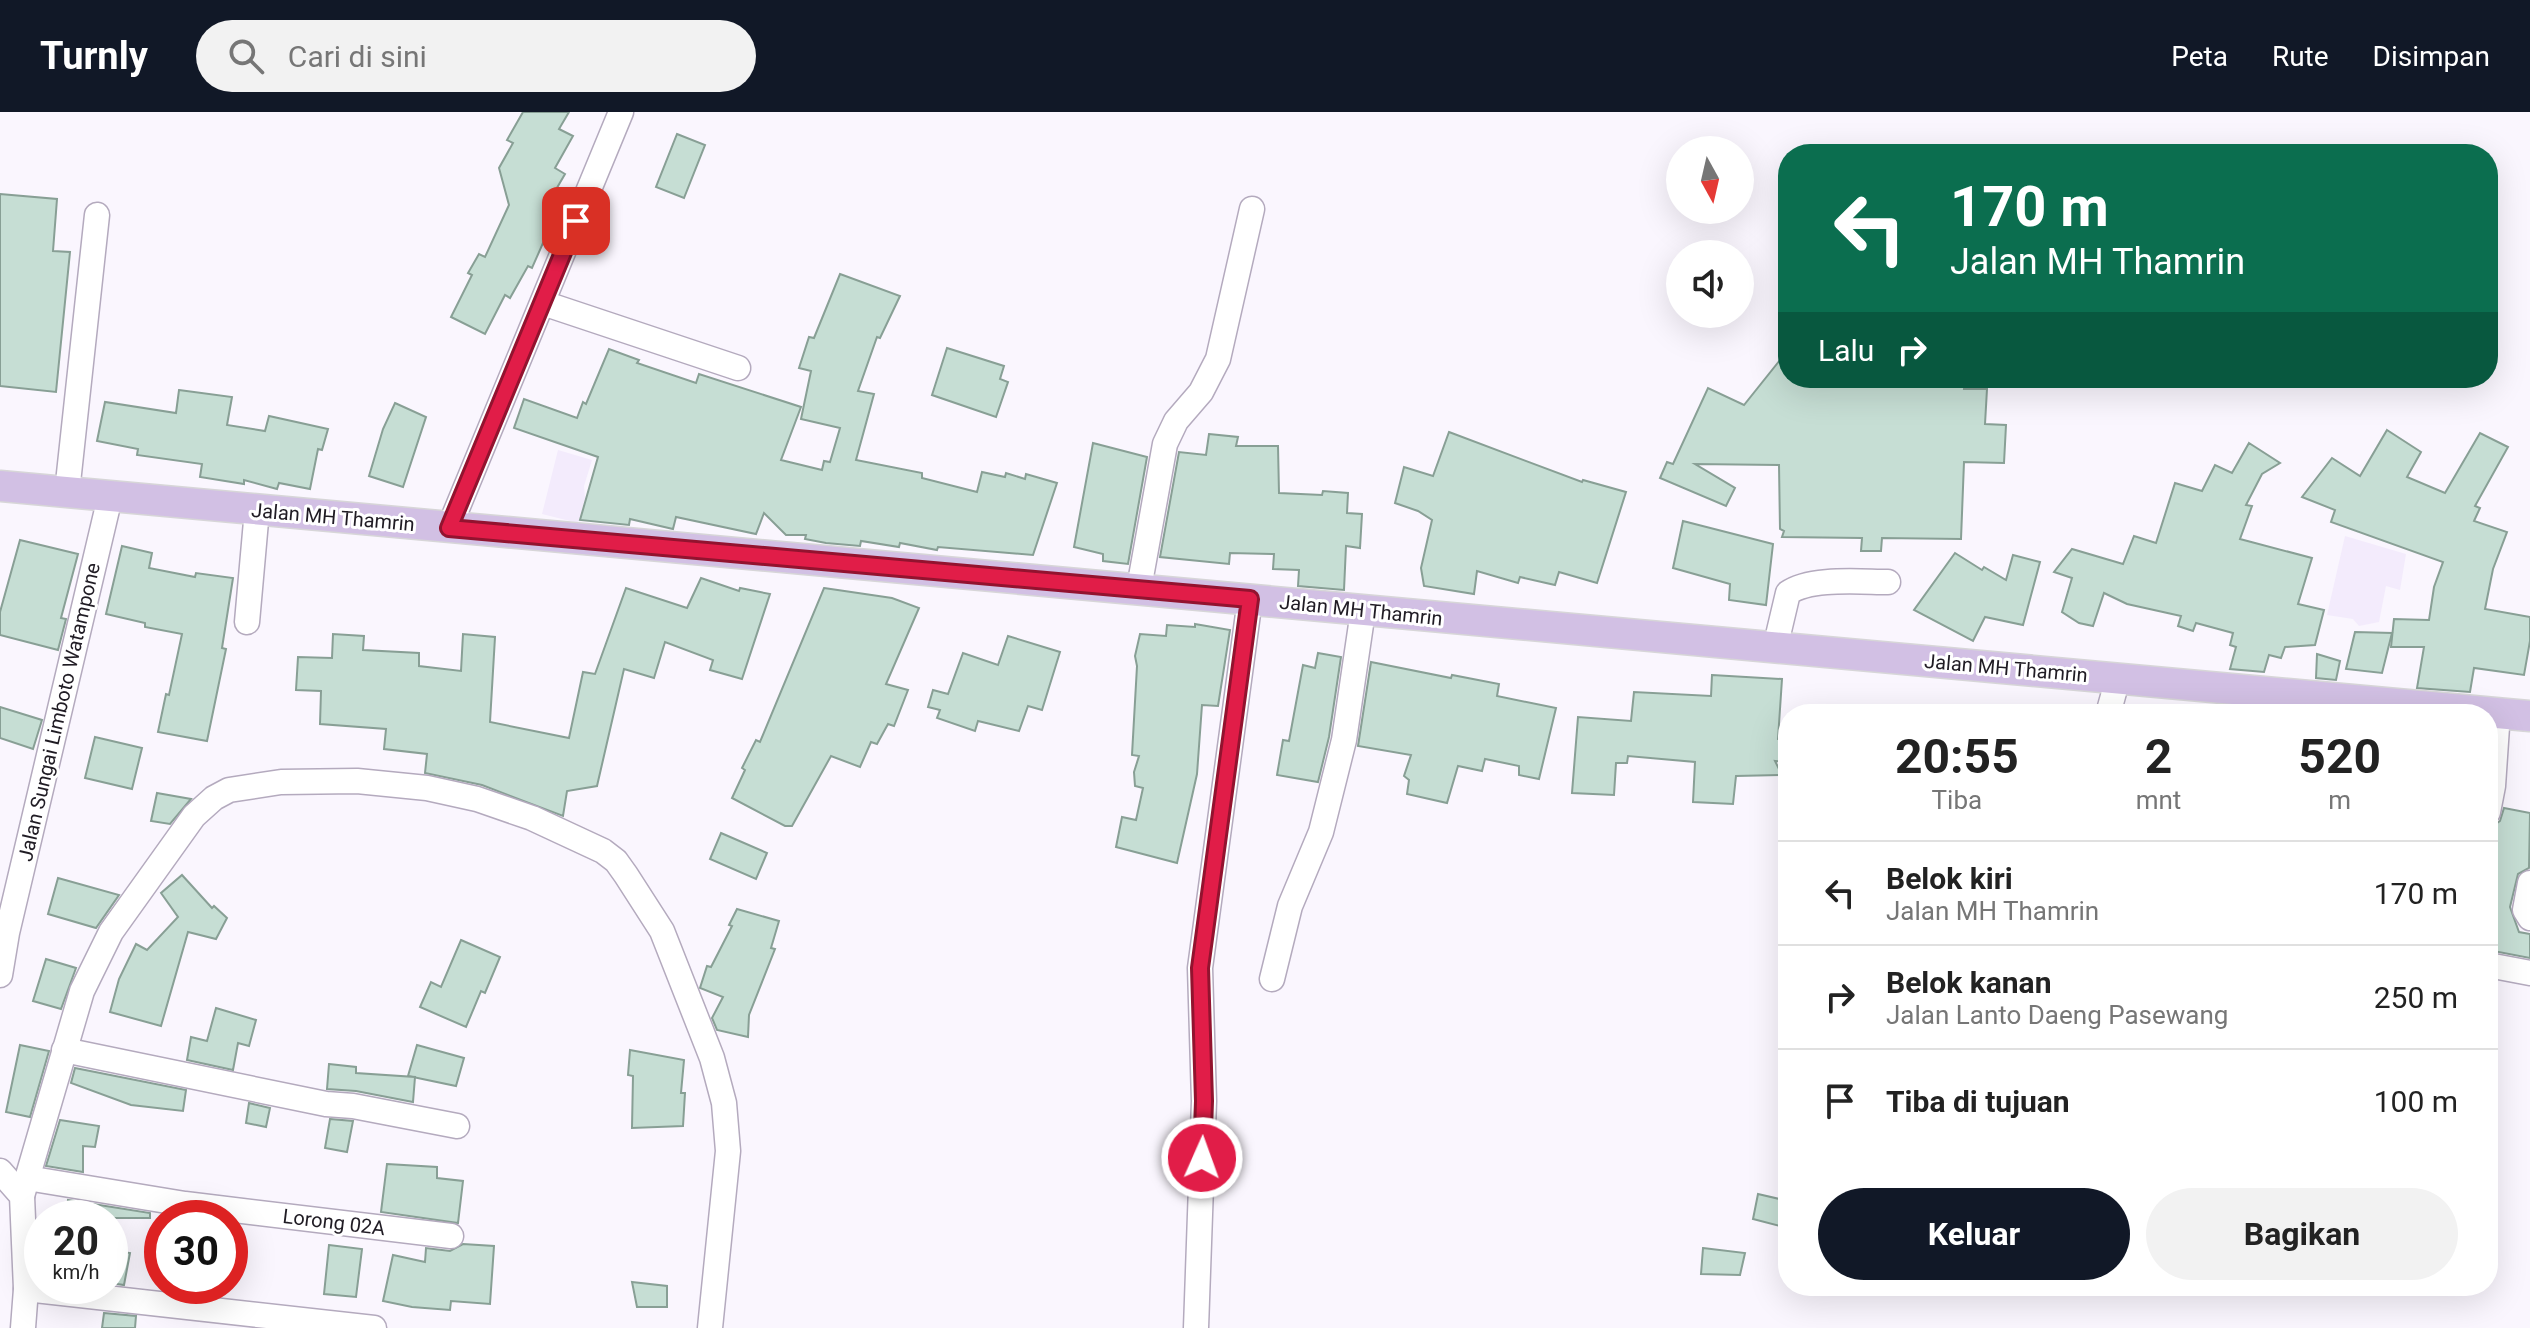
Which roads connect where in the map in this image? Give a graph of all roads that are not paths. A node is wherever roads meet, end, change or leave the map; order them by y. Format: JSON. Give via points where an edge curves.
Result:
{"nodes":[{"id":1,"x":621,"y":112,"type":"edge"},
{"id":2,"x":1252,"y":209,"type":"dead end"},
{"id":3,"x":97,"y":215,"type":"dead end"},
{"id":4,"x":543,"y":303,"type":"junction"},
{"id":5,"x":738,"y":368,"type":"dead end"},
{"id":6,"x":0,"y":486,"type":"edge"},
{"id":7,"x":67,"y":492,"type":"junction"},
{"id":8,"x":110,"y":497,"type":"junction"},
{"id":9,"x":257,"y":510,"type":"junction"},
{"id":10,"x":449,"y":528,"type":"junction"},
{"id":11,"x":1888,"y":582,"type":"dead end"},
{"id":12,"x":1139,"y":588,"type":"junction"},
{"id":13,"x":1250,"y":599,"type":"junction"},
{"id":14,"x":1363,"y":611,"type":"junction"},
{"id":15,"x":247,"y":622,"type":"dead end"},
{"id":16,"x":1775,"y":648,"type":"junction"},
{"id":17,"x":2118,"y":678,"type":"junction"},
{"id":18,"x":2111,"y":704,"type":"edge"},
{"id":19,"x":2409,"y":704,"type":"edge"},
{"id":20,"x":2498,"y":712,"type":"edge"},
{"id":21,"x":2530,"y":716,"type":"edge"},
{"id":22,"x":2530,"y":883,"type":"edge"},
{"id":23,"x":2530,"y":918,"type":"edge"},
{"id":24,"x":2498,"y":967,"type":"edge"},
{"id":25,"x":2530,"y":973,"type":"edge"},
{"id":26,"x":0,"y":975,"type":"edge"},
{"id":27,"x":1272,"y":979,"type":"dead end"},
{"id":28,"x":64,"y":1050,"type":"junction"},
{"id":29,"x":457,"y":1126,"type":"dead end"},
{"id":30,"x":0,"y":1171,"type":"edge"},
{"id":31,"x":25,"y":1187,"type":"junction"},
{"id":32,"x":25,"y":1200,"type":"edge"},
{"id":33,"x":451,"y":1236,"type":"dead end"},
{"id":34,"x":128,"y":1300,"type":"edge"},
{"id":35,"x":25,"y":1304,"type":"edge"},
{"id":36,"x":23,"y":1328,"type":"edge"},
{"id":37,"x":374,"y":1328,"type":"edge"},
{"id":38,"x":710,"y":1328,"type":"edge"},
{"id":39,"x":1196,"y":1328,"type":"edge"}],
"edges":[{"from":1,"to":4,"type":"street"},
{"from":2,"to":12,"type":"street","via":[[1218,359],[1165,444]]},
{"from":3,"to":7,"type":"street"},
{"from":4,"to":5,"type":"street"},
{"from":4,"to":10,"type":"street"},
{"from":6,"to":7,"type":"main road","name":"Jalan MH Thamrin"},
{"from":7,"to":8,"type":"main road","name":"Jalan MH Thamrin"},
{"from":8,"to":9,"type":"main road","name":"Jalan MH Thamrin"},
{"from":8,"to":26,"type":"street","name":"Jalan Sungai Limboto Watampone"},
{"from":9,"to":10,"type":"main road","name":"Jalan MH Thamrin"},
{"from":9,"to":15,"type":"street"},
{"from":10,"to":12,"type":"main road","name":"Jalan MH Thamrin"},
{"from":11,"to":16,"type":"street","via":[[1795,588],[1788,593]]},
{"from":12,"to":13,"type":"main road","name":"Jalan MH Thamrin"},
{"from":13,"to":14,"type":"main road","name":"Jalan MH Thamrin"},
{"from":13,"to":39,"type":"street","via":[[1200,968],[1204,1101]]},
{"from":14,"to":16,"type":"main road","name":"Jalan MH Thamrin"},
{"from":14,"to":27,"type":"street","via":[[1344,740],[1321,832],[1290,906]]},
{"from":16,"to":17,"type":"main road","name":"Jalan MH Thamrin"},
{"from":17,"to":18,"type":"street"},
{"from":17,"to":19,"type":"main road","name":"Jalan MH Thamrin"},
{"from":20,"to":21,"type":"main road","name":"Jalan MH Thamrin"},
{"from":22,"to":23,"type":"street","via":[[2525,910]]},
{"from":24,"to":25,"type":"street"},
{"from":28,"to":29,"type":"street"},
{"from":28,"to":31,"type":"street"},
{"from":28,"to":38,"type":"street","via":[[82,991],[111,932],[194,816],[229,790],[281,782],[357,781],[427,788],[532,818],[616,861],[662,931],[712,1058],[724,1103],[728,1151]]},
{"from":30,"to":31,"type":"street"},
{"from":31,"to":32,"type":"street"},
{"from":31,"to":33,"type":"street","name":"Lorong 02A"},
{"from":34,"to":37,"type":"street"},
{"from":35,"to":36,"type":"street"}]}
